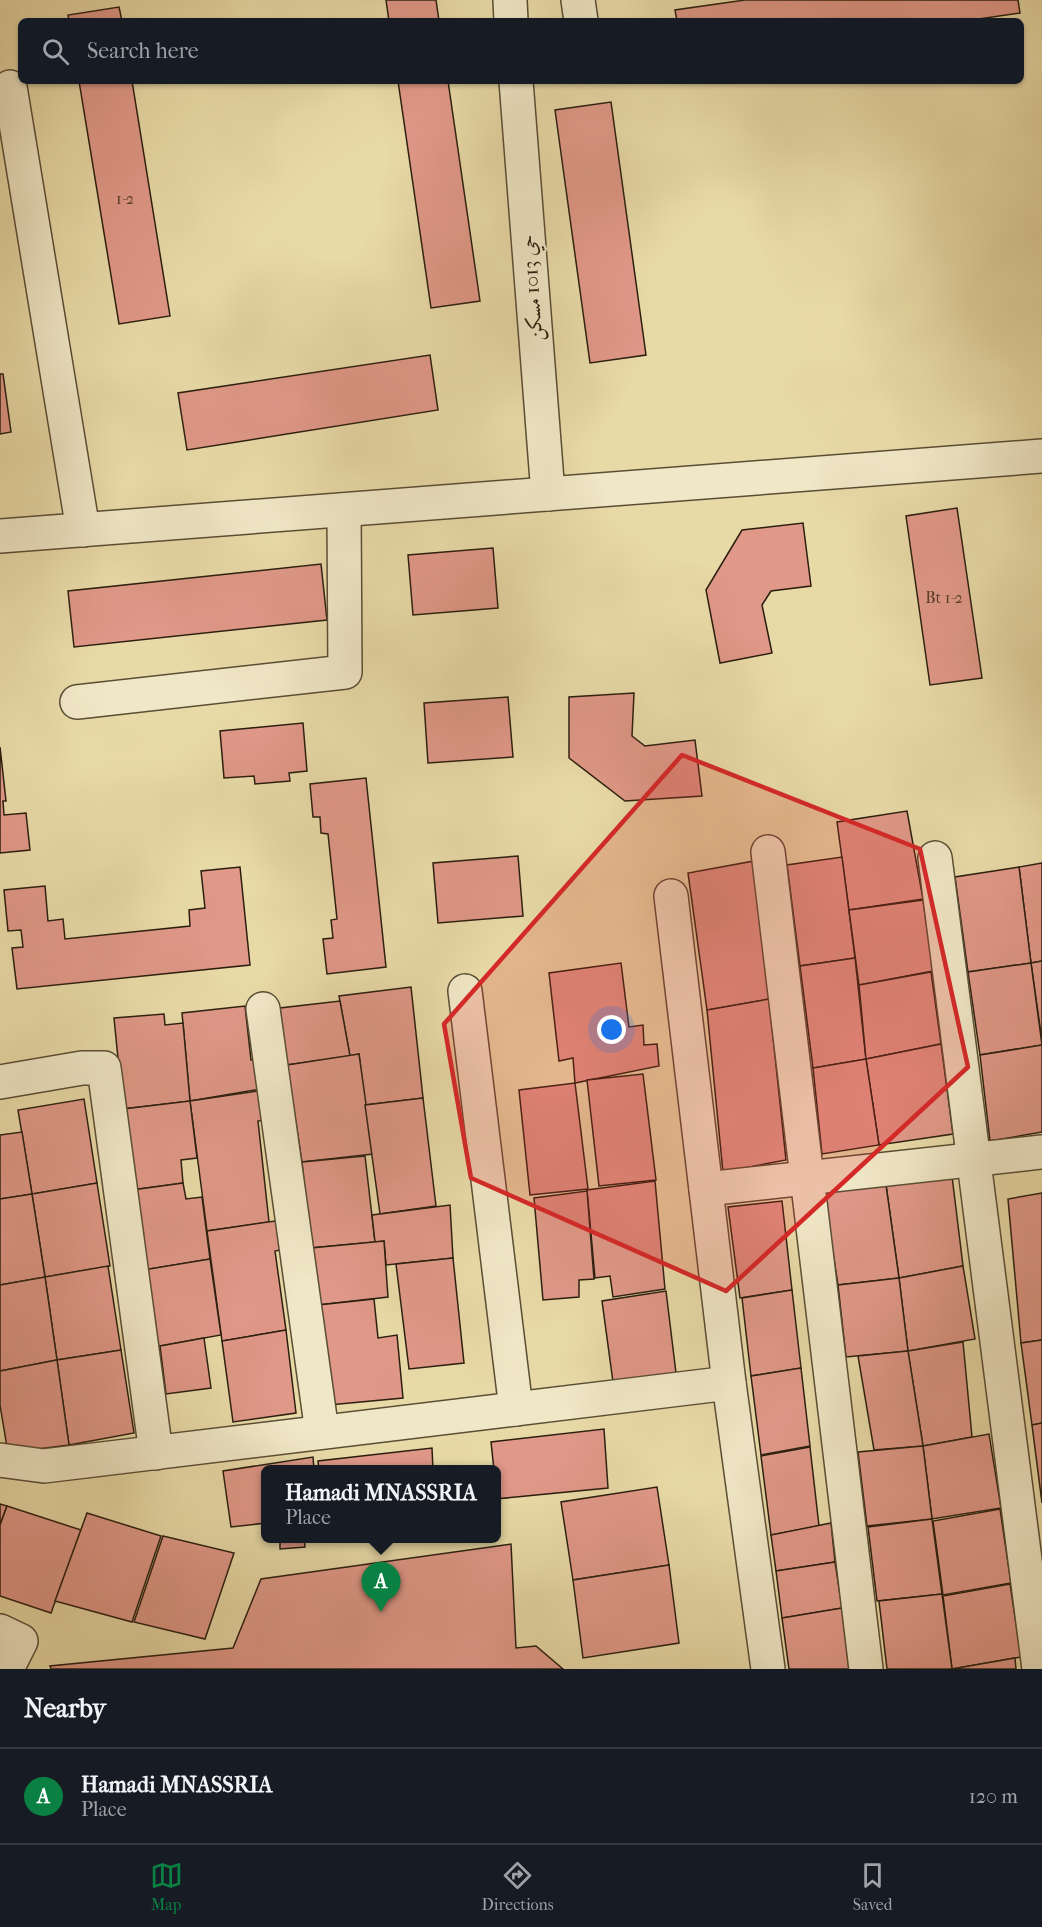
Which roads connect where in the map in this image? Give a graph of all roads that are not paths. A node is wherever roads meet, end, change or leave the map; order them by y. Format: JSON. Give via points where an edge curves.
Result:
{"nodes":[{"id":1,"x":510,"y":0,"type":"edge"},
{"id":2,"x":578,"y":0,"type":"edge"},
{"id":3,"x":511,"y":18,"type":"edge"},
{"id":4,"x":581,"y":18,"type":"edge"},
{"id":5,"x":516,"y":84,"type":"edge"},
{"id":6,"x":10,"y":87,"type":"dead end"},
{"id":7,"x":1042,"y":456,"type":"edge"},
{"id":8,"x":548,"y":494,"type":"junction"},
{"id":9,"x":344,"y":510,"type":"junction"},
{"id":10,"x":83,"y":530,"type":"junction"},
{"id":11,"x":0,"y":537,"type":"edge"},
{"id":12,"x":77,"y":702,"type":"dead end"},
{"id":13,"x":768,"y":852,"type":"dead end"},
{"id":14,"x":935,"y":858,"type":"dead end"},
{"id":15,"x":671,"y":896,"type":"dead end"},
{"id":16,"x":465,"y":991,"type":"dead end"},
{"id":17,"x":263,"y":1009,"type":"dead end"},
{"id":18,"x":0,"y":1082,"type":"edge"},
{"id":19,"x":1042,"y":1152,"type":"edge"},
{"id":20,"x":975,"y":1159,"type":"junction"},
{"id":21,"x":807,"y":1178,"type":"junction"},
{"id":22,"x":706,"y":1189,"type":"junction"},
{"id":23,"x":729,"y":1383,"type":"junction"},
{"id":24,"x":516,"y":1409,"type":"junction"},
{"id":25,"x":322,"y":1432,"type":"junction"},
{"id":26,"x":156,"y":1452,"type":"junction"},
{"id":27,"x":0,"y":1460,"type":"edge"},
{"id":28,"x":0,"y":1631,"type":"edge"},
{"id":29,"x":7,"y":1669,"type":"edge"},
{"id":30,"x":768,"y":1669,"type":"edge"},
{"id":31,"x":866,"y":1669,"type":"edge"},
{"id":32,"x":1039,"y":1669,"type":"edge"}],
"edges":[{"from":1,"to":3,"type":"street"},
{"from":2,"to":4,"type":"street"},
{"from":5,"to":8,"type":"street","name":"حي 1013 مسكن"},
{"from":6,"to":10,"type":"street"},
{"from":7,"to":8,"type":"street"},
{"from":8,"to":9,"type":"street"},
{"from":9,"to":10,"type":"street"},
{"from":9,"to":12,"type":"street","via":[[345,672]]},
{"from":10,"to":11,"type":"street"},
{"from":13,"to":21,"type":"street"},
{"from":14,"to":20,"type":"street"},
{"from":15,"to":22,"type":"street"},
{"from":16,"to":24,"type":"street"},
{"from":17,"to":25,"type":"street"},
{"from":18,"to":26,"type":"street","via":[[104,1068]]},
{"from":19,"to":20,"type":"street"},
{"from":20,"to":21,"type":"street"},
{"from":20,"to":32,"type":"street"},
{"from":21,"to":22,"type":"street"},
{"from":21,"to":31,"type":"street"},
{"from":22,"to":23,"type":"street"},
{"from":23,"to":24,"type":"street"},
{"from":23,"to":30,"type":"street"},
{"from":24,"to":25,"type":"street"},
{"from":25,"to":26,"type":"street"},
{"from":26,"to":27,"type":"street","via":[[44,1466]]},
{"from":28,"to":29,"type":"street","via":[[21,1641]]}]}
